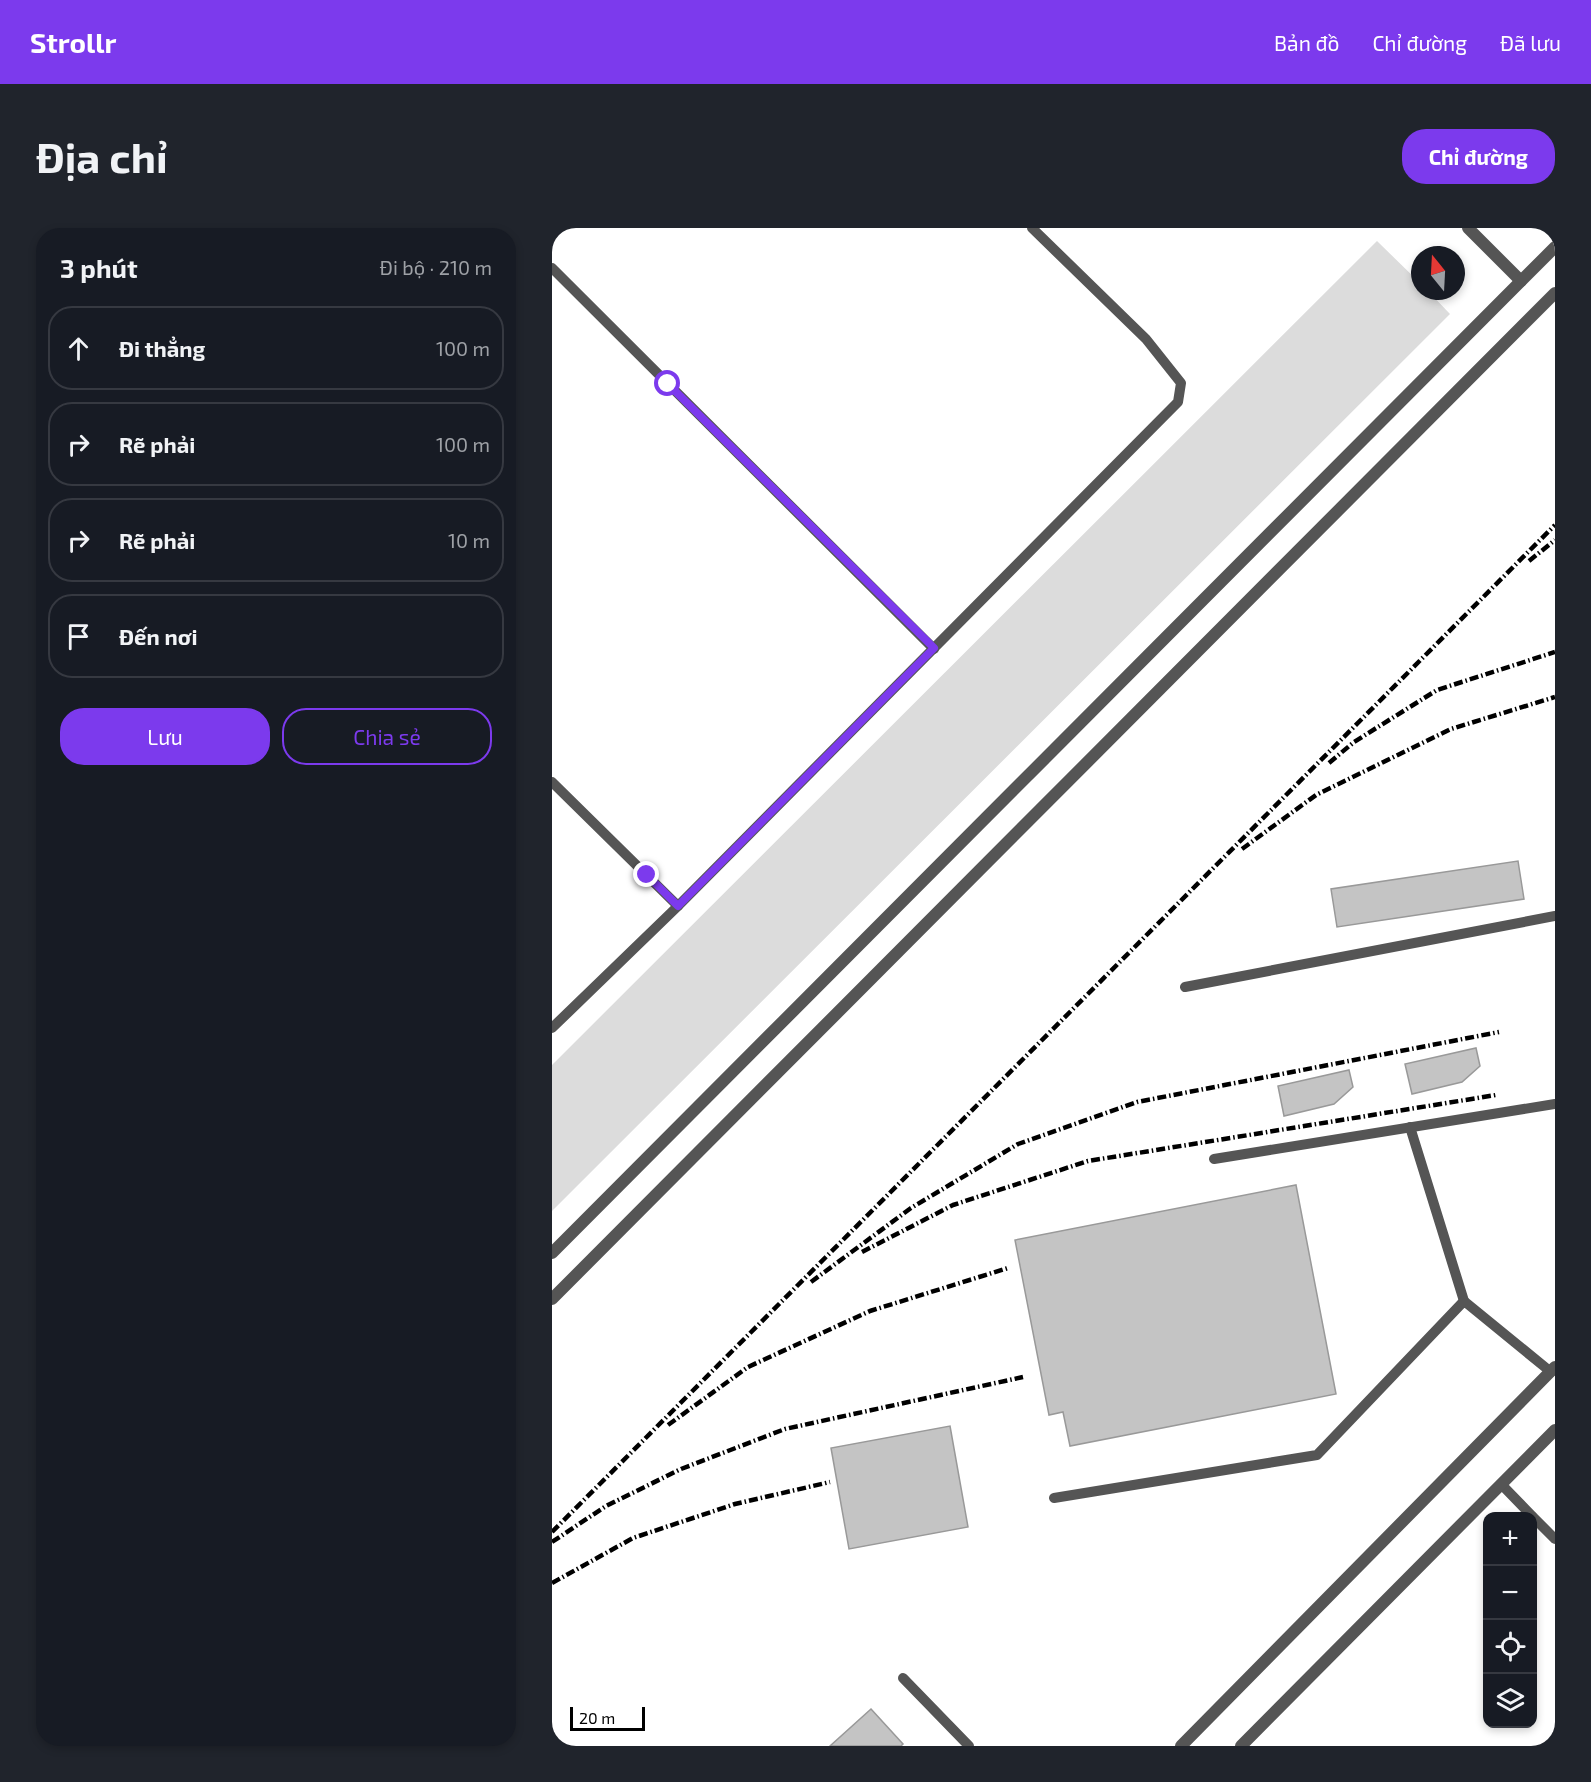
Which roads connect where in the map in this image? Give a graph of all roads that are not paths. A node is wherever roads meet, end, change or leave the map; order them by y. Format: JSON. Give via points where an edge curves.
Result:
{"nodes":[{"id":1,"x":1032,"y":228,"type":"edge"},
{"id":2,"x":1468,"y":228,"type":"edge"},
{"id":3,"x":1555,"y":247,"type":"edge"},
{"id":4,"x":552,"y":268,"type":"edge"},
{"id":5,"x":1521,"y":281,"type":"junction"},
{"id":6,"x":1555,"y":293,"type":"edge"},
{"id":7,"x":934,"y":648,"type":"junction"},
{"id":8,"x":552,"y":782,"type":"edge"},
{"id":9,"x":678,"y":906,"type":"junction"},
{"id":10,"x":1555,"y":916,"type":"edge"},
{"id":11,"x":1185,"y":987,"type":"dead end"},
{"id":12,"x":552,"y":1028,"type":"edge"},
{"id":13,"x":1555,"y":1104,"type":"edge"},
{"id":14,"x":1410,"y":1127,"type":"junction"},
{"id":15,"x":1214,"y":1159,"type":"dead end"},
{"id":16,"x":552,"y":1253,"type":"edge"},
{"id":17,"x":552,"y":1299,"type":"edge"},
{"id":18,"x":1464,"y":1300,"type":"junction"},
{"id":19,"x":1553,"y":1369,"type":"edge"},
{"id":20,"x":1555,"y":1430,"type":"edge"},
{"id":21,"x":1500,"y":1484,"type":"junction"},
{"id":22,"x":1054,"y":1498,"type":"dead end"},
{"id":23,"x":1528,"y":1512,"type":"edge"},
{"id":24,"x":1537,"y":1521,"type":"edge"},
{"id":25,"x":1555,"y":1539,"type":"edge"},
{"id":26,"x":903,"y":1678,"type":"dead end"},
{"id":27,"x":966,"y":1745,"type":"edge"},
{"id":28,"x":1181,"y":1746,"type":"edge"},
{"id":29,"x":1241,"y":1746,"type":"edge"}],
"edges":[{"from":1,"to":7,"type":"lane","via":[[1146,339],[1181,383],[1178,402]]},
{"from":2,"to":5,"type":"street"},
{"from":3,"to":5,"type":"street"},
{"from":4,"to":7,"type":"lane"},
{"from":5,"to":16,"type":"street"},
{"from":6,"to":17,"type":"street"},
{"from":7,"to":9,"type":"lane"},
{"from":8,"to":9,"type":"lane"},
{"from":9,"to":12,"type":"lane"},
{"from":10,"to":11,"type":"lane"},
{"from":13,"to":14,"type":"lane"},
{"from":14,"to":15,"type":"lane"},
{"from":14,"to":18,"type":"lane"},
{"from":18,"to":19,"type":"lane"},
{"from":18,"to":22,"type":"lane","via":[[1317,1455]]},
{"from":19,"to":28,"type":"street"},
{"from":20,"to":21,"type":"street"},
{"from":21,"to":23,"type":"lane"},
{"from":21,"to":29,"type":"street"},
{"from":24,"to":25,"type":"lane"},
{"from":26,"to":27,"type":"lane"}]}
